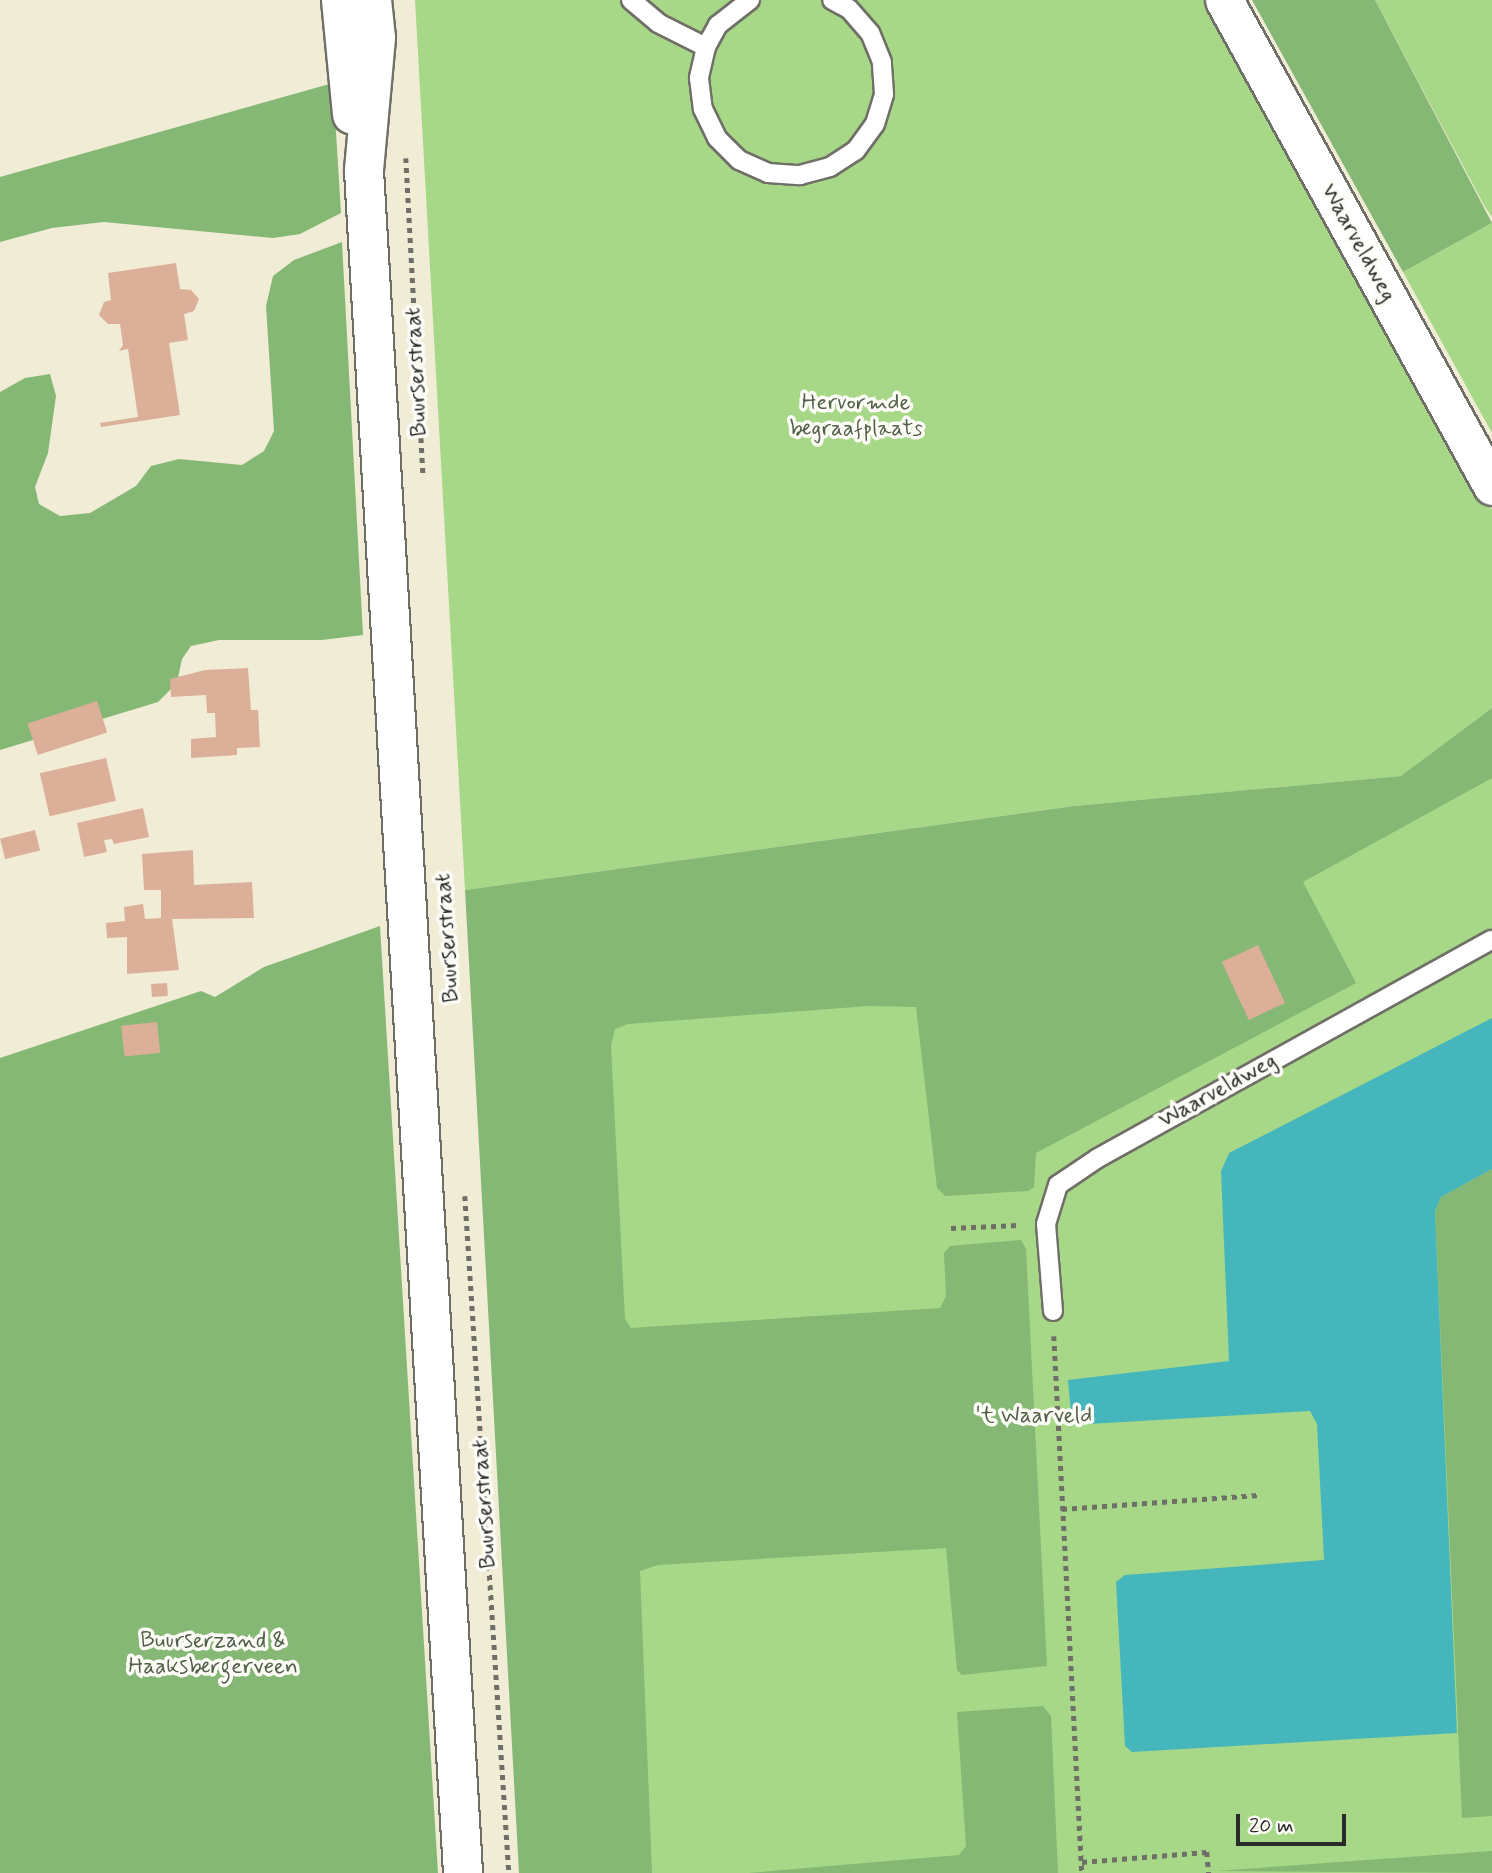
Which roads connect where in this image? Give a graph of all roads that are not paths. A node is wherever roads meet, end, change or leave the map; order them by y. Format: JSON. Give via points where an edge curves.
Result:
{"nodes":[{"id":1,"x":341,"y":0,"type":"edge"},
{"id":2,"x":372,"y":0,"type":"edge"},
{"id":3,"x":632,"y":0,"type":"edge"},
{"id":4,"x":750,"y":0,"type":"edge"},
{"id":5,"x":832,"y":0,"type":"edge"},
{"id":6,"x":1224,"y":0,"type":"edge"},
{"id":7,"x":706,"y":47,"type":"junction"},
{"id":8,"x":363,"y":171,"type":"junction"},
{"id":9,"x":1492,"y":486,"type":"edge"},
{"id":10,"x":1492,"y":940,"type":"edge"},
{"id":11,"x":1053,"y":1311,"type":"road end"},
{"id":12,"x":463,"y":1873,"type":"edge"}],
"edges":[{"from":1,"to":8,"type":"main road","name":"Buurserstraat","via":[[351,109]]},
{"from":2,"to":8,"type":"main road","name":"Buurserstraat","via":[[376,38]]},
{"from":3,"to":7,"type":"lane","via":[[658,23]]},
{"from":4,"to":7,"type":"lane","via":[[718,25]]},
{"from":5,"to":7,"type":"lane","via":[[849,9],[870,33],[882,62],[884,94],[869,132],[856,149],[830,167],[800,176],[768,173],[739,160],[716,138],[703,109],[699,78]]},
{"from":6,"to":9,"type":"street","name":"Waarveldweg"},
{"from":8,"to":12,"type":"main road","name":"Buurserstraat"},
{"from":10,"to":11,"type":"lane","name":"Waarveldweg","via":[[1098,1157],[1058,1185],[1046,1224]]}]}
